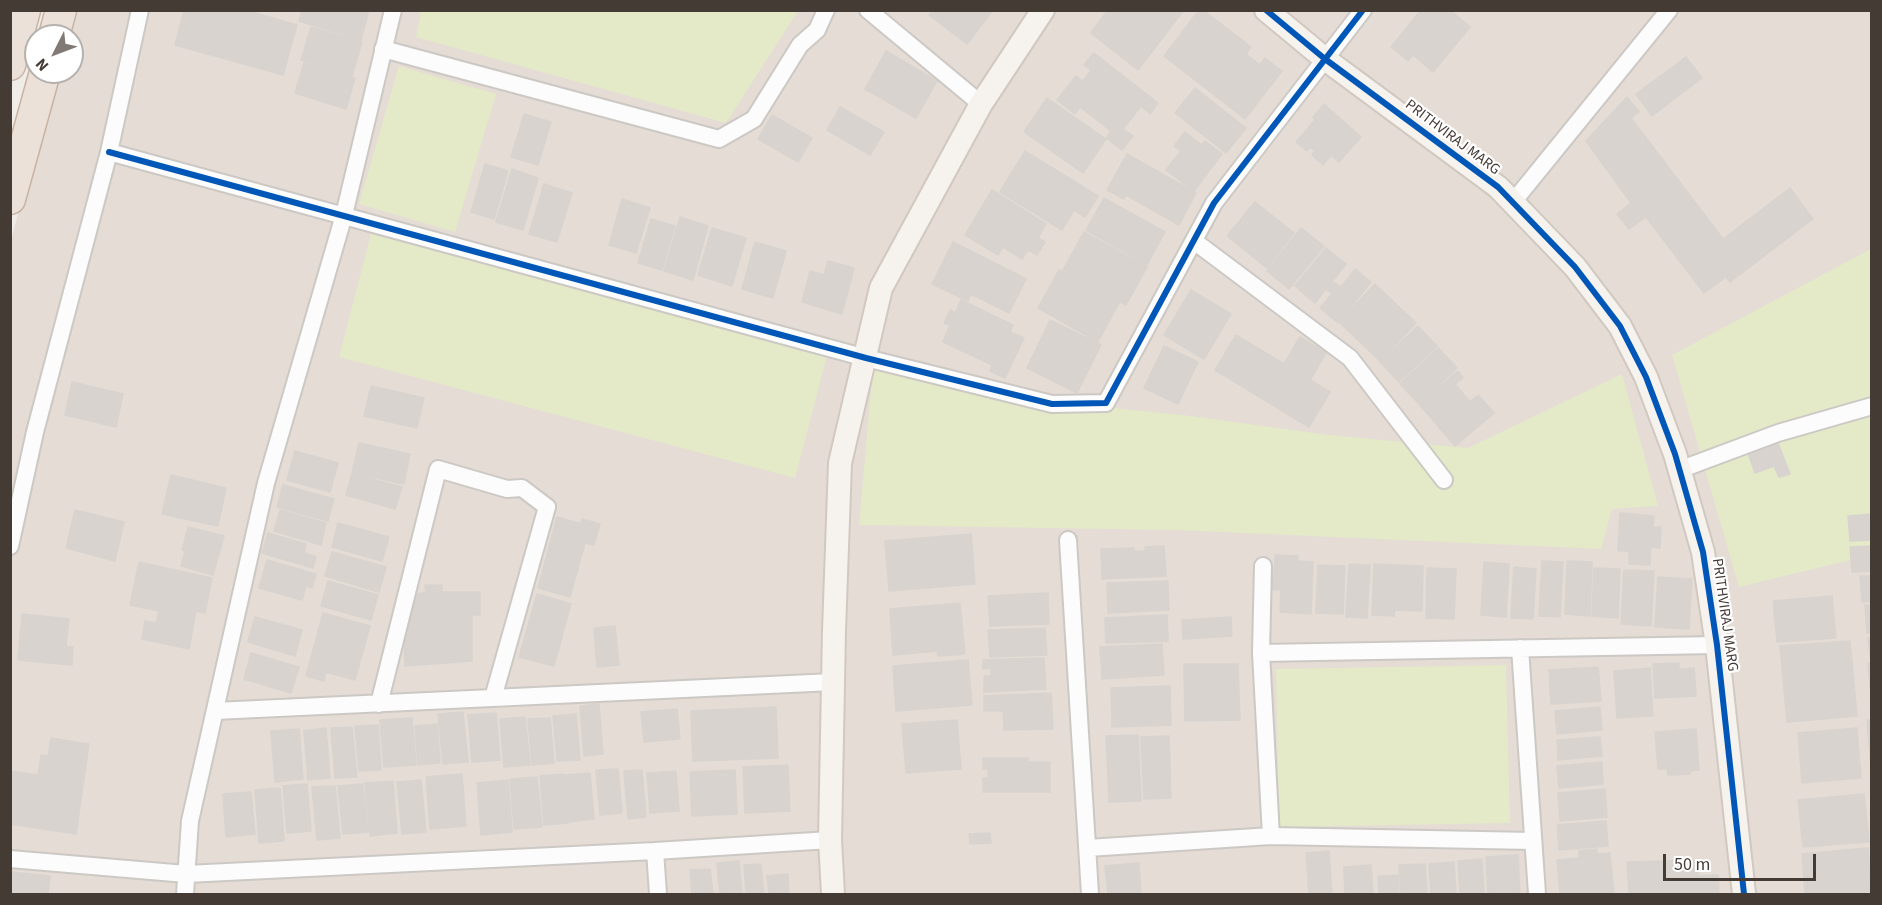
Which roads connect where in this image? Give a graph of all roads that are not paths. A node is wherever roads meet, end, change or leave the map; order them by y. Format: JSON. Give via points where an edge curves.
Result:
{"nodes":[{"id":1,"x":25,"y":10,"type":"edge"},
{"id":2,"x":140,"y":10,"type":"edge"},
{"id":3,"x":393,"y":10,"type":"edge"},
{"id":4,"x":826,"y":10,"type":"edge"},
{"id":5,"x":868,"y":10,"type":"edge"},
{"id":6,"x":1043,"y":10,"type":"edge"},
{"id":7,"x":1266,"y":10,"type":"edge"},
{"id":8,"x":1363,"y":10,"type":"edge"},
{"id":9,"x":1669,"y":10,"type":"edge"},
{"id":10,"x":383,"y":49,"type":"junction"},
{"id":11,"x":1325,"y":58,"type":"junction"},
{"id":12,"x":10,"y":65,"type":"edge"},
{"id":13,"x":39,"y":84,"type":"edge"},
{"id":14,"x":981,"y":104,"type":"junction"},
{"id":15,"x":21,"y":124,"type":"edge"},
{"id":16,"x":109,"y":152,"type":"junction"},
{"id":17,"x":11,"y":199,"type":"edge"},
{"id":18,"x":1513,"y":202,"type":"junction"},
{"id":19,"x":344,"y":215,"type":"junction"},
{"id":20,"x":1194,"y":241,"type":"junction"},
{"id":21,"x":866,"y":358,"type":"junction"},
{"id":22,"x":1872,"y":406,"type":"edge"},
{"id":23,"x":1680,"y":470,"type":"junction"},
{"id":24,"x":1444,"y":480,"type":"dead end"},
{"id":25,"x":1068,"y":540,"type":"dead end"},
{"id":26,"x":10,"y":546,"type":"edge"},
{"id":27,"x":1263,"y":566,"type":"dead end"},
{"id":28,"x":1717,"y":645,"type":"junction"},
{"id":29,"x":1520,"y":648,"type":"junction"},
{"id":30,"x":1261,"y":653,"type":"junction"},
{"id":31,"x":833,"y":682,"type":"junction"},
{"id":32,"x":493,"y":698,"type":"junction"},
{"id":33,"x":379,"y":704,"type":"junction"},
{"id":34,"x":215,"y":711,"type":"junction"},
{"id":35,"x":1271,"y":836,"type":"junction"},
{"id":36,"x":830,"y":840,"type":"junction"},
{"id":37,"x":1533,"y":841,"type":"junction"},
{"id":38,"x":1088,"y":848,"type":"junction"},
{"id":39,"x":655,"y":851,"type":"junction"},
{"id":40,"x":10,"y":859,"type":"edge"},
{"id":41,"x":186,"y":874,"type":"junction"},
{"id":42,"x":185,"y":894,"type":"edge"},
{"id":43,"x":658,"y":894,"type":"edge"},
{"id":44,"x":833,"y":894,"type":"edge"},
{"id":45,"x":1090,"y":894,"type":"edge"},
{"id":46,"x":1537,"y":894,"type":"edge"},
{"id":47,"x":1744,"y":894,"type":"edge"}],
"edges":[{"from":1,"to":12,"type":"highway"},
{"from":2,"to":16,"type":"street"},
{"from":3,"to":10,"type":"street"},
{"from":4,"to":10,"type":"street","via":[[817,30],[800,45],[754,119],[719,139]]},
{"from":5,"to":14,"type":"street"},
{"from":6,"to":14,"type":"street"},
{"from":7,"to":11,"type":"street","name":"PRITHVIRAJ MARG"},
{"from":8,"to":11,"type":"street"},
{"from":9,"to":18,"type":"street"},
{"from":10,"to":19,"type":"street"},
{"from":11,"to":18,"type":"street","name":"PRITHVIRAJ MARG"},
{"from":11,"to":20,"type":"street","via":[[1214,203]]},
{"from":13,"to":15,"type":"highway"},
{"from":14,"to":21,"type":"street","via":[[881,288]]},
{"from":15,"to":17,"type":"highway"},
{"from":16,"to":19,"type":"street"},
{"from":16,"to":26,"type":"street","via":[[35,432]]},
{"from":18,"to":23,"type":"street","name":"PRITHVIRAJ MARG","via":[[1575,267],[1620,326],[1646,377]]},
{"from":19,"to":21,"type":"street"},
{"from":19,"to":34,"type":"street","via":[[266,483]]},
{"from":20,"to":21,"type":"street","via":[[1106,403],[1052,404]]},
{"from":20,"to":24,"type":"street","via":[[1350,358]]},
{"from":21,"to":31,"type":"street","via":[[840,463]]},
{"from":22,"to":23,"type":"street","via":[[1778,433]]},
{"from":23,"to":28,"type":"street","name":"PRITHVIRAJ MARG","via":[[1703,552]]},
{"from":25,"to":38,"type":"street"},
{"from":27,"to":30,"type":"street"},
{"from":28,"to":29,"type":"street"},
{"from":28,"to":47,"type":"street","name":"PRITHVIRAJ MARG"},
{"from":29,"to":30,"type":"street"},
{"from":29,"to":37,"type":"street"},
{"from":30,"to":35,"type":"street"},
{"from":31,"to":32,"type":"street"},
{"from":31,"to":36,"type":"street"},
{"from":32,"to":33,"type":"street"},
{"from":32,"to":33,"type":"street","via":[[547,507],[522,489],[507,489],[438,469]]},
{"from":33,"to":34,"type":"street"},
{"from":34,"to":41,"type":"street","via":[[190,821]]},
{"from":35,"to":37,"type":"street"},
{"from":35,"to":38,"type":"street"},
{"from":36,"to":39,"type":"street"},
{"from":36,"to":44,"type":"street"},
{"from":37,"to":46,"type":"street"},
{"from":38,"to":45,"type":"street"},
{"from":39,"to":41,"type":"street"},
{"from":39,"to":43,"type":"street"},
{"from":40,"to":41,"type":"street"},
{"from":41,"to":42,"type":"street"}]}
